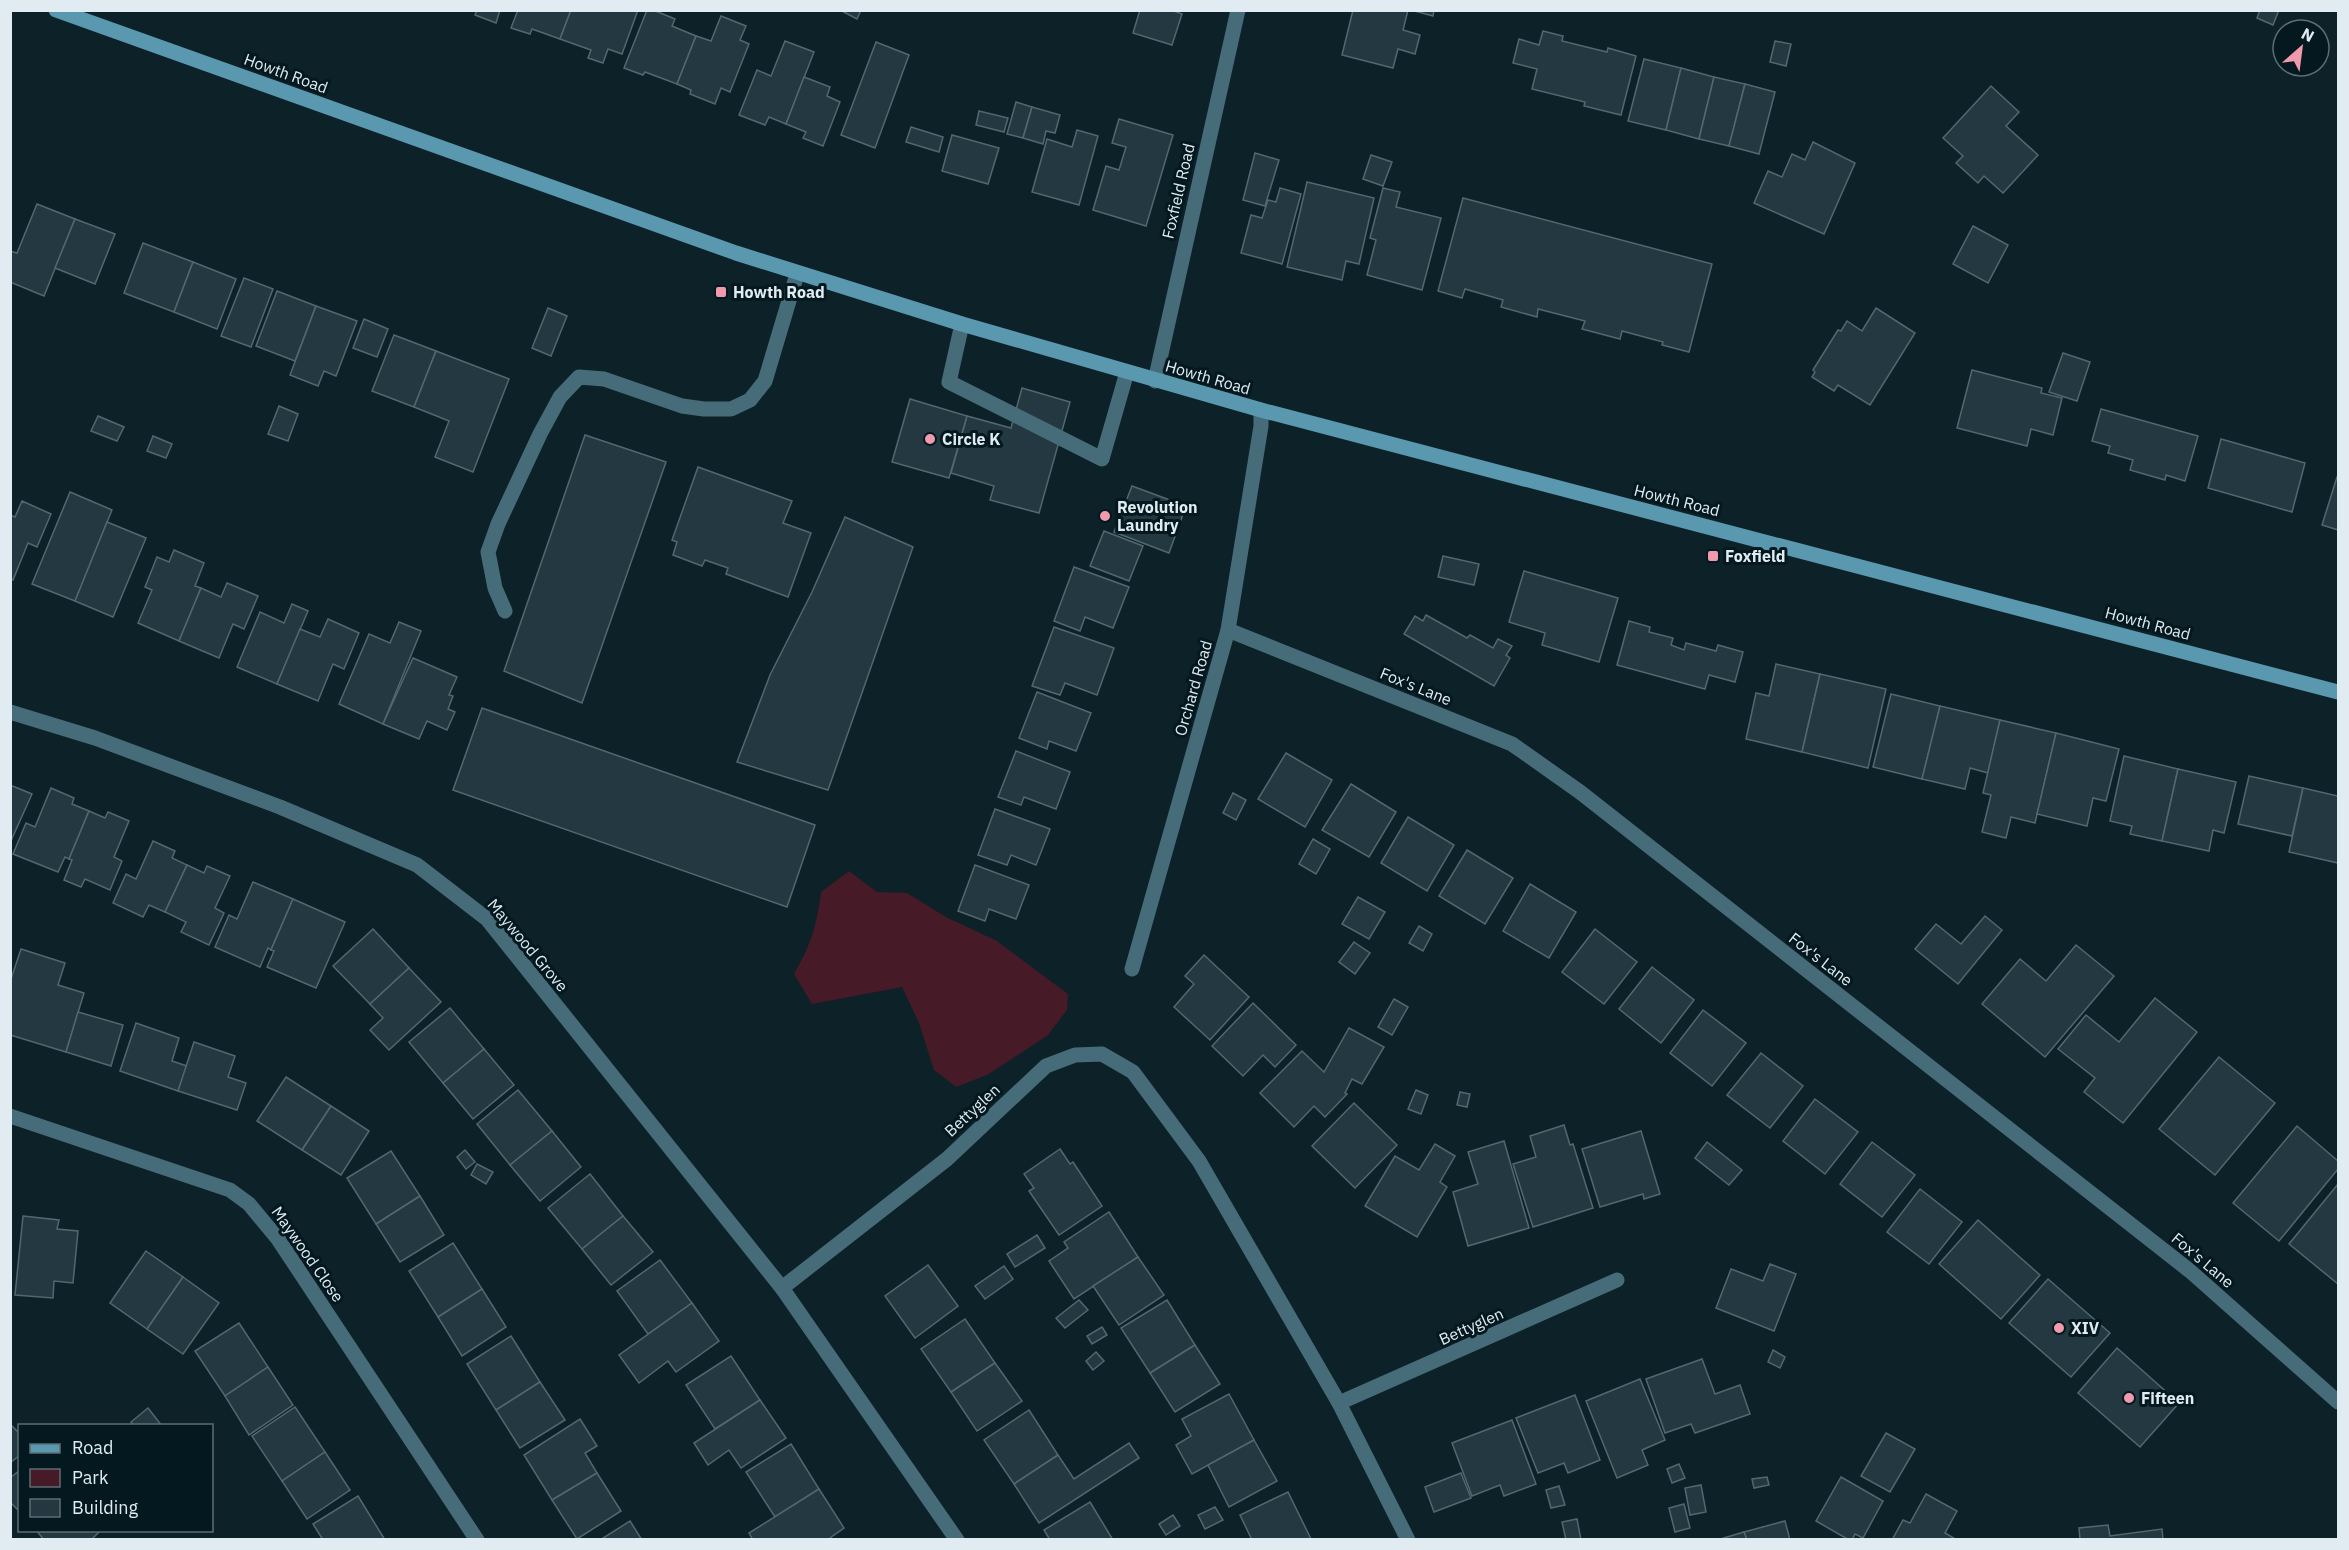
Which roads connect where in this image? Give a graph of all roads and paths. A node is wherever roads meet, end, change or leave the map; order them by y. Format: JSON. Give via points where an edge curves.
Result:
{"nodes":[{"id":1,"x":56,"y":10,"type":"edge"},
{"id":2,"x":1238,"y":10,"type":"edge"},
{"id":3,"x":797,"y":274,"type":"junction"},
{"id":4,"x":963,"y":324,"type":"junction"},
{"id":5,"x":1127,"y":372,"type":"junction"},
{"id":6,"x":1155,"y":381,"type":"junction"},
{"id":7,"x":1261,"y":410,"type":"junction"},
{"id":8,"x":505,"y":611,"type":"dead end"},
{"id":9,"x":1228,"y":630,"type":"junction"},
{"id":10,"x":2338,"y":692,"type":"edge"},
{"id":11,"x":10,"y":712,"type":"edge"},
{"id":12,"x":1132,"y":969,"type":"dead end"},
{"id":13,"x":10,"y":1116,"type":"edge"},
{"id":14,"x":1617,"y":1280,"type":"dead end"},
{"id":15,"x":782,"y":1288,"type":"junction"},
{"id":16,"x":2338,"y":1402,"type":"edge"},
{"id":17,"x":1339,"y":1403,"type":"junction"},
{"id":18,"x":477,"y":1539,"type":"edge"},
{"id":19,"x":957,"y":1539,"type":"edge"},
{"id":20,"x":1408,"y":1539,"type":"edge"}],
"edges":[{"from":1,"to":3,"type":"main road","name":"Howth Road"},
{"from":2,"to":6,"type":"street","name":"Foxfield Road"},
{"from":3,"to":4,"type":"main road","name":"Howth Road"},
{"from":3,"to":8,"type":"street","via":[[765,381],[750,400],[731,409],[704,409],[670,403],[604,379],[579,377],[560,397],[488,552],[495,588]]},
{"from":4,"to":5,"type":"main road","name":"Howth Road"},
{"from":4,"to":5,"type":"street","via":[[949,382],[1102,459]]},
{"from":5,"to":6,"type":"main road","name":"Howth Road"},
{"from":6,"to":7,"type":"main road","name":"Howth Road"},
{"from":7,"to":9,"type":"street","name":"Orchard Road"},
{"from":7,"to":10,"type":"main road","name":"Howth Road"},
{"from":9,"to":12,"type":"street","name":"Orchard Road"},
{"from":9,"to":16,"type":"street","name":"Fox's Lane","via":[[1512,744],[1580,792],[2190,1271]]},
{"from":11,"to":15,"type":"street","name":"Maywood Grove","via":[[95,738],[280,807],[417,865],[443,884],[487,919]]},
{"from":13,"to":18,"type":"street","name":"Maywood Close","via":[[230,1190],[249,1204],[278,1239]]},
{"from":14,"to":17,"type":"street","name":"Bettyglen"},
{"from":15,"to":17,"type":"street","name":"Bettyglen","via":[[947,1159],[1046,1066],[1075,1055],[1102,1054],[1133,1072],[1198,1161]]},
{"from":15,"to":19,"type":"street"},
{"from":17,"to":20,"type":"street","name":"Bettyglen"}]}
